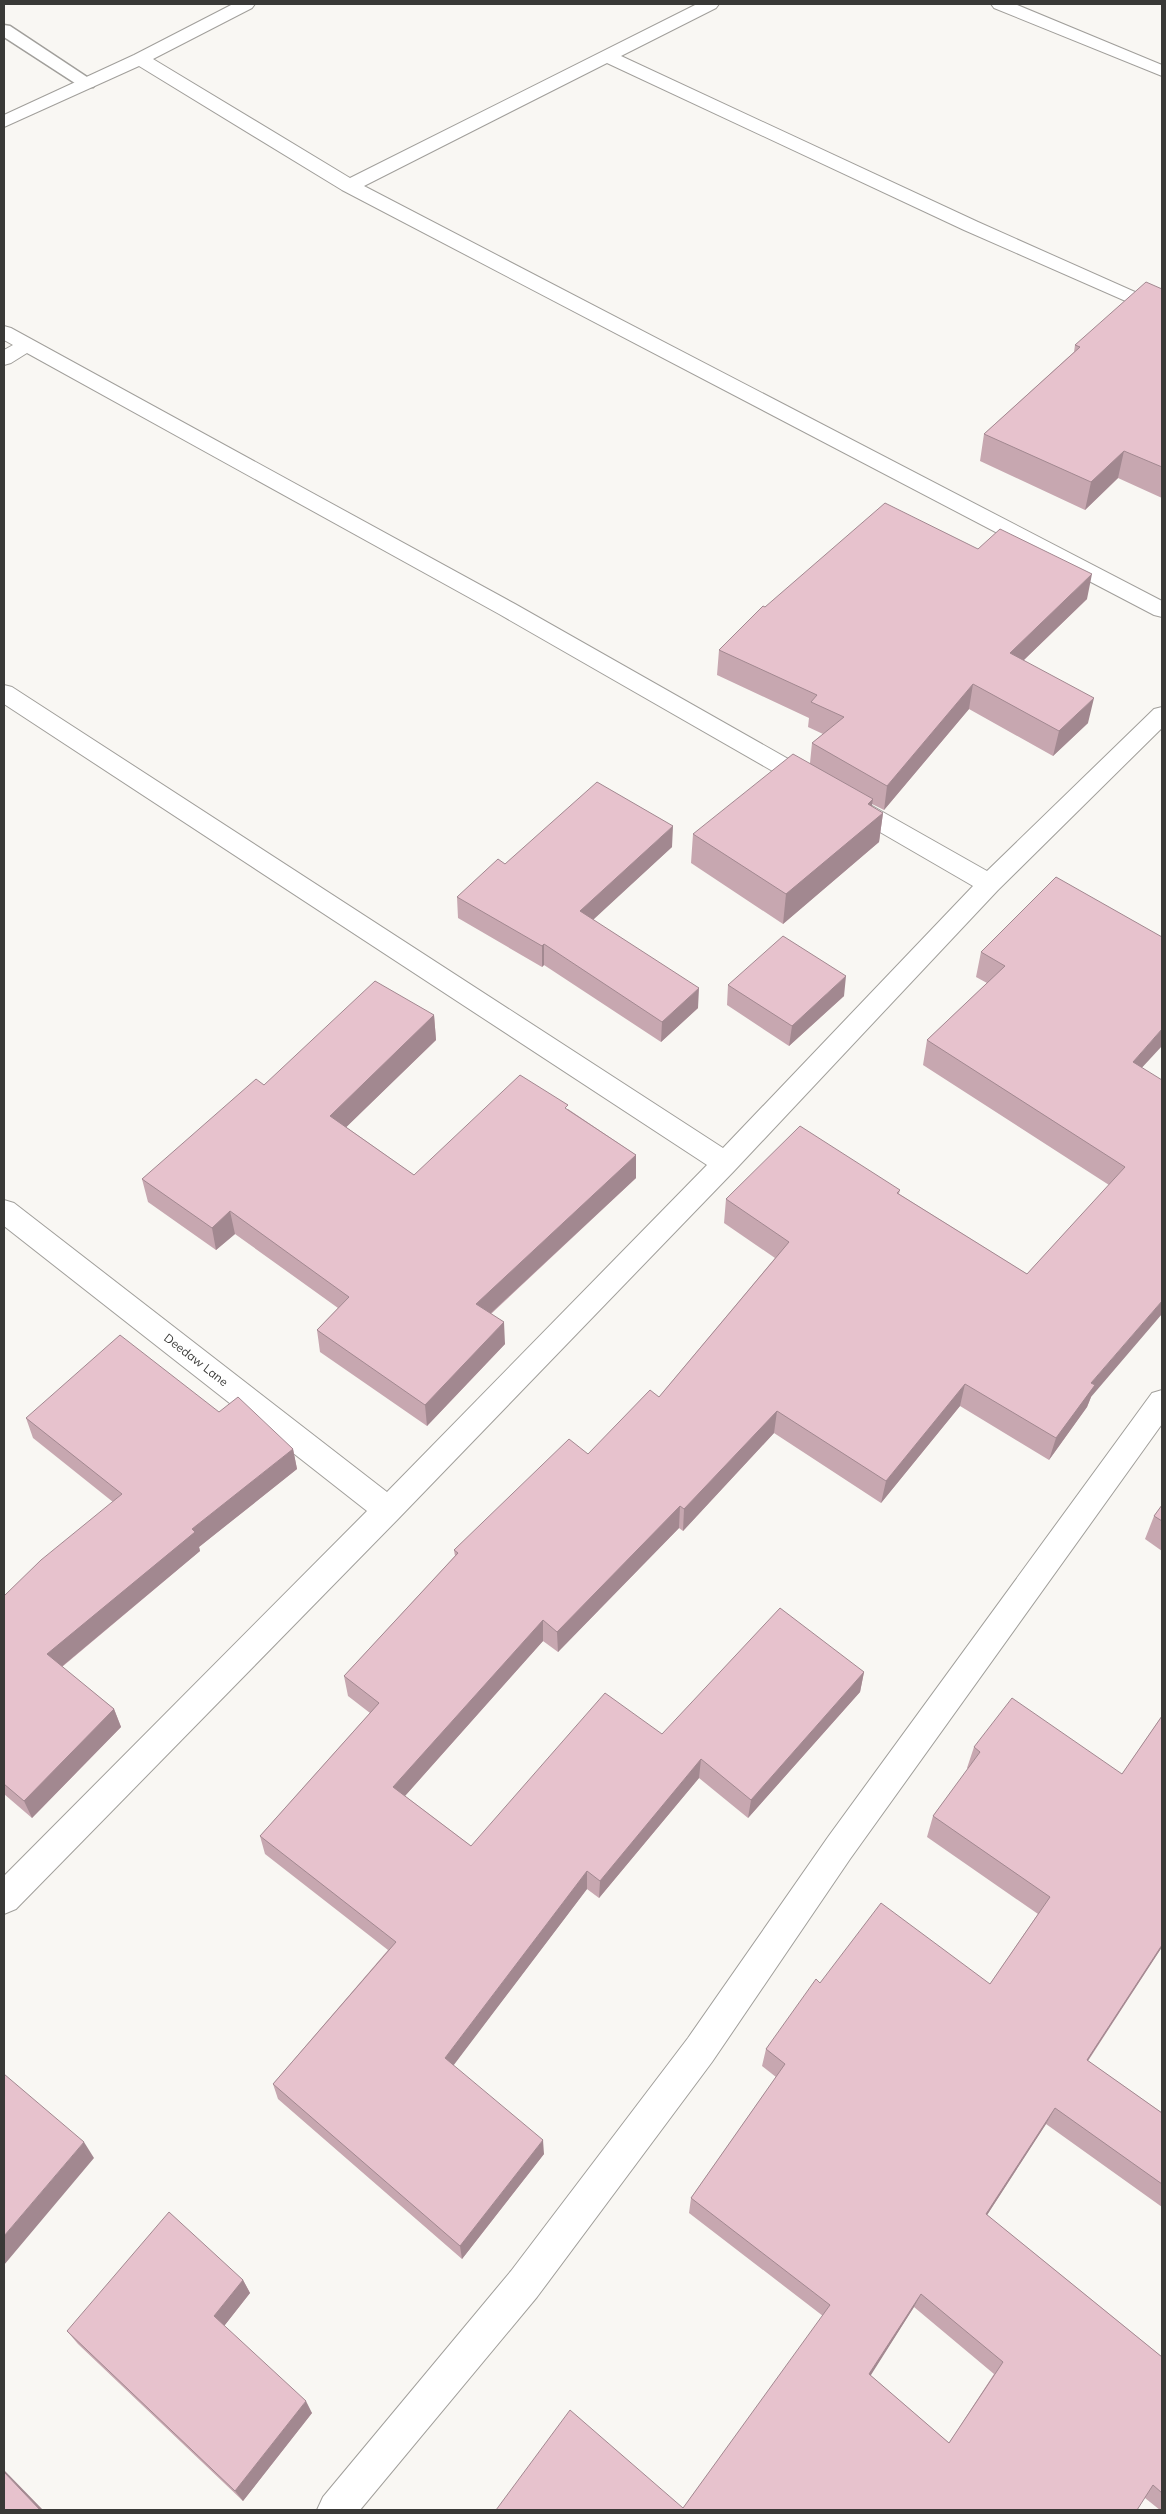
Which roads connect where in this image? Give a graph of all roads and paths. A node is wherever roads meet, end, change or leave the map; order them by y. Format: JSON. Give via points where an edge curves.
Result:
{"nodes":[{"id":1,"x":246,"y":4,"type":"edge"},
{"id":2,"x":710,"y":4,"type":"edge"},
{"id":3,"x":1000,"y":4,"type":"edge"},
{"id":4,"x":4,"y":30,"type":"edge"},
{"id":5,"x":607,"y":56,"type":"junction"},
{"id":6,"x":140,"y":59,"type":"junction"},
{"id":7,"x":1162,"y":71,"type":"edge"},
{"id":8,"x":87,"y":83,"type":"junction"},
{"id":9,"x":4,"y":122,"type":"edge"},
{"id":10,"x":349,"y":186,"type":"junction"},
{"id":11,"x":1162,"y":311,"type":"edge"},
{"id":12,"x":4,"y":332,"type":"edge"},
{"id":13,"x":26,"y":346,"type":"junction"},
{"id":14,"x":4,"y":359,"type":"edge"},
{"id":15,"x":1162,"y":610,"type":"edge"},
{"id":16,"x":4,"y":692,"type":"edge"},
{"id":17,"x":1162,"y":715,"type":"edge"},
{"id":18,"x":989,"y":884,"type":"junction"},
{"id":19,"x":725,"y":1163,"type":"junction"},
{"id":20,"x":4,"y":1211,"type":"edge"},
{"id":21,"x":1162,"y":1402,"type":"edge"},
{"id":22,"x":388,"y":1510,"type":"junction"},
{"id":23,"x":4,"y":1898,"type":"edge"},
{"id":24,"x":336,"y":2510,"type":"edge"}],
"edges":[{"from":1,"to":6,"type":"street"},
{"from":2,"to":5,"type":"street"},
{"from":3,"to":7,"type":"street"},
{"from":4,"to":8,"type":"lane"},
{"from":5,"to":10,"type":"street"},
{"from":5,"to":11,"type":"street","via":[[971,226]]},
{"from":6,"to":8,"type":"street"},
{"from":6,"to":10,"type":"street"},
{"from":8,"to":9,"type":"street"},
{"from":10,"to":15,"type":"street"},
{"from":12,"to":13,"type":"street"},
{"from":13,"to":14,"type":"street"},
{"from":13,"to":18,"type":"street","via":[[507,609]]},
{"from":16,"to":19,"type":"street"},
{"from":17,"to":18,"type":"street"},
{"from":18,"to":19,"type":"street"},
{"from":19,"to":22,"type":"street"},
{"from":20,"to":22,"type":"street","name":"Deedaw Lane"},
{"from":21,"to":24,"type":"street","via":[[840,1848],[700,2050],[524,2284]]},
{"from":22,"to":23,"type":"street"}]}
